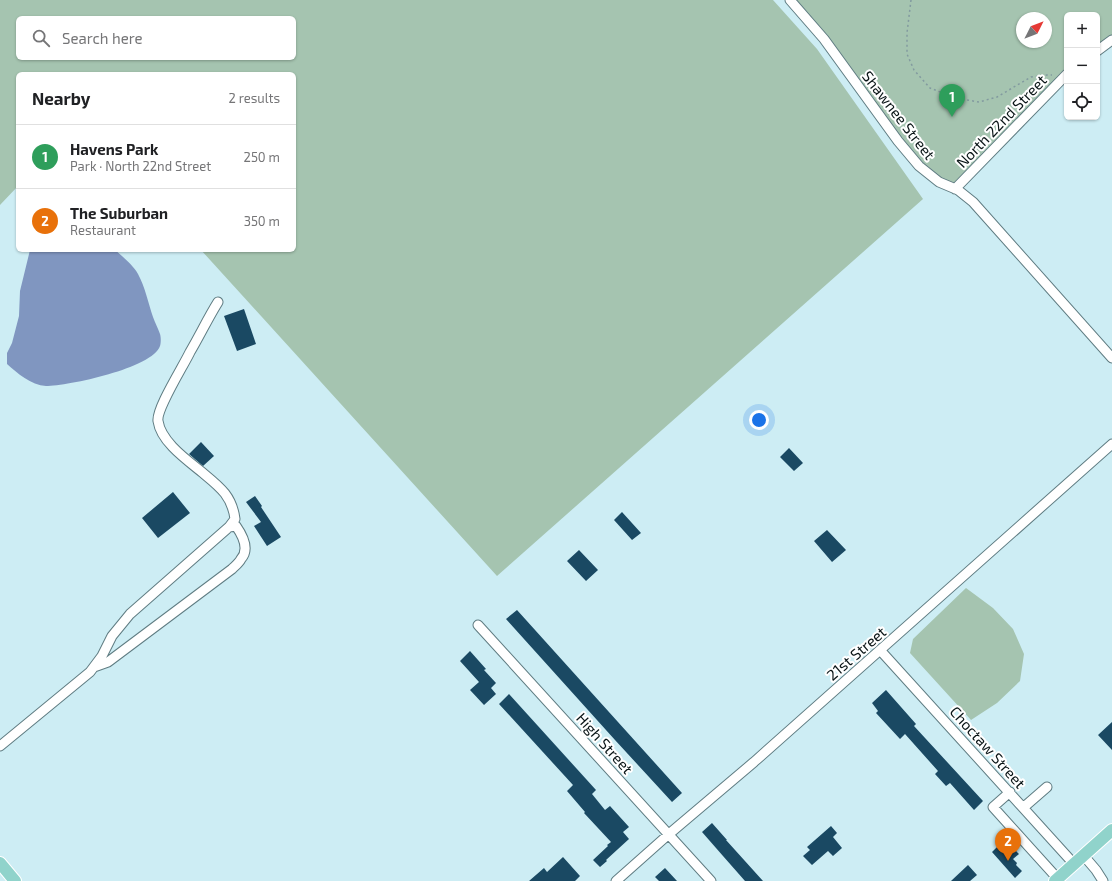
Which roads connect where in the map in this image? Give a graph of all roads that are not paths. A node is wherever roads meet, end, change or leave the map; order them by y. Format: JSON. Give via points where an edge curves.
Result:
{"nodes":[{"id":1,"x":790,"y":0,"type":"edge"},
{"id":2,"x":1112,"y":40,"type":"edge"},
{"id":3,"x":1100,"y":49,"type":"edge"},
{"id":4,"x":1064,"y":76,"type":"edge"},
{"id":5,"x":955,"y":189,"type":"junction"},
{"id":6,"x":218,"y":302,"type":"dead end"},
{"id":7,"x":1112,"y":358,"type":"edge"},
{"id":8,"x":1112,"y":444,"type":"edge"},
{"id":9,"x":228,"y":527,"type":"junction"},
{"id":10,"x":478,"y":625,"type":"dead end"},
{"id":11,"x":880,"y":650,"type":"junction"},
{"id":12,"x":94,"y":667,"type":"junction"},
{"id":13,"x":0,"y":746,"type":"edge"},
{"id":14,"x":1047,"y":787,"type":"dead end"},
{"id":15,"x":1010,"y":792,"type":"junction"},
{"id":16,"x":1024,"y":807,"type":"junction"},
{"id":17,"x":1112,"y":830,"type":"edge"},
{"id":18,"x":669,"y":834,"type":"junction"},
{"id":19,"x":1084,"y":856,"type":"junction"},
{"id":20,"x":0,"y":863,"type":"edge"},
{"id":21,"x":1074,"y":864,"type":"junction"},
{"id":22,"x":1057,"y":880,"type":"edge"},
{"id":23,"x":15,"y":881,"type":"edge"},
{"id":24,"x":616,"y":881,"type":"edge"},
{"id":25,"x":711,"y":881,"type":"edge"},
{"id":26,"x":1103,"y":881,"type":"edge"}],
"edges":[{"from":1,"to":5,"type":"street","name":"Shawnee Street","via":[[824,39],[919,166],[939,182]]},
{"from":2,"to":3,"type":"street"},
{"from":4,"to":5,"type":"street","name":"North 22nd Street"},
{"from":5,"to":7,"type":"street","name":"Shawnee Street","via":[[973,202]]},
{"from":6,"to":9,"type":"street","via":[[170,389],[157,419],[164,436],[172,445],[227,496],[233,508],[234,519]]},
{"from":8,"to":11,"type":"street","name":"21st Street"},
{"from":9,"to":12,"type":"street","via":[[130,614],[112,636]]},
{"from":9,"to":12,"type":"street","via":[[236,526],[243,536],[246,551],[242,559],[108,662]]},
{"from":10,"to":18,"type":"street","name":"High Street"},
{"from":11,"to":15,"type":"street","name":"Choctaw Street"},
{"from":11,"to":18,"type":"street","name":"21st Street"},
{"from":12,"to":13,"type":"street"},
{"from":14,"to":16,"type":"street"},
{"from":15,"to":16,"type":"street","name":"Choctaw Street"},
{"from":15,"to":22,"type":"street","via":[[993,808]]},
{"from":16,"to":21,"type":"street","name":"Choctaw Street"},
{"from":17,"to":19,"type":"main road"},
{"from":18,"to":24,"type":"street","name":"21st Street"},
{"from":18,"to":25,"type":"street","name":"High Street"},
{"from":19,"to":21,"type":"main road"},
{"from":19,"to":26,"type":"street"},
{"from":20,"to":23,"type":"main road"},
{"from":21,"to":22,"type":"main road"}]}
